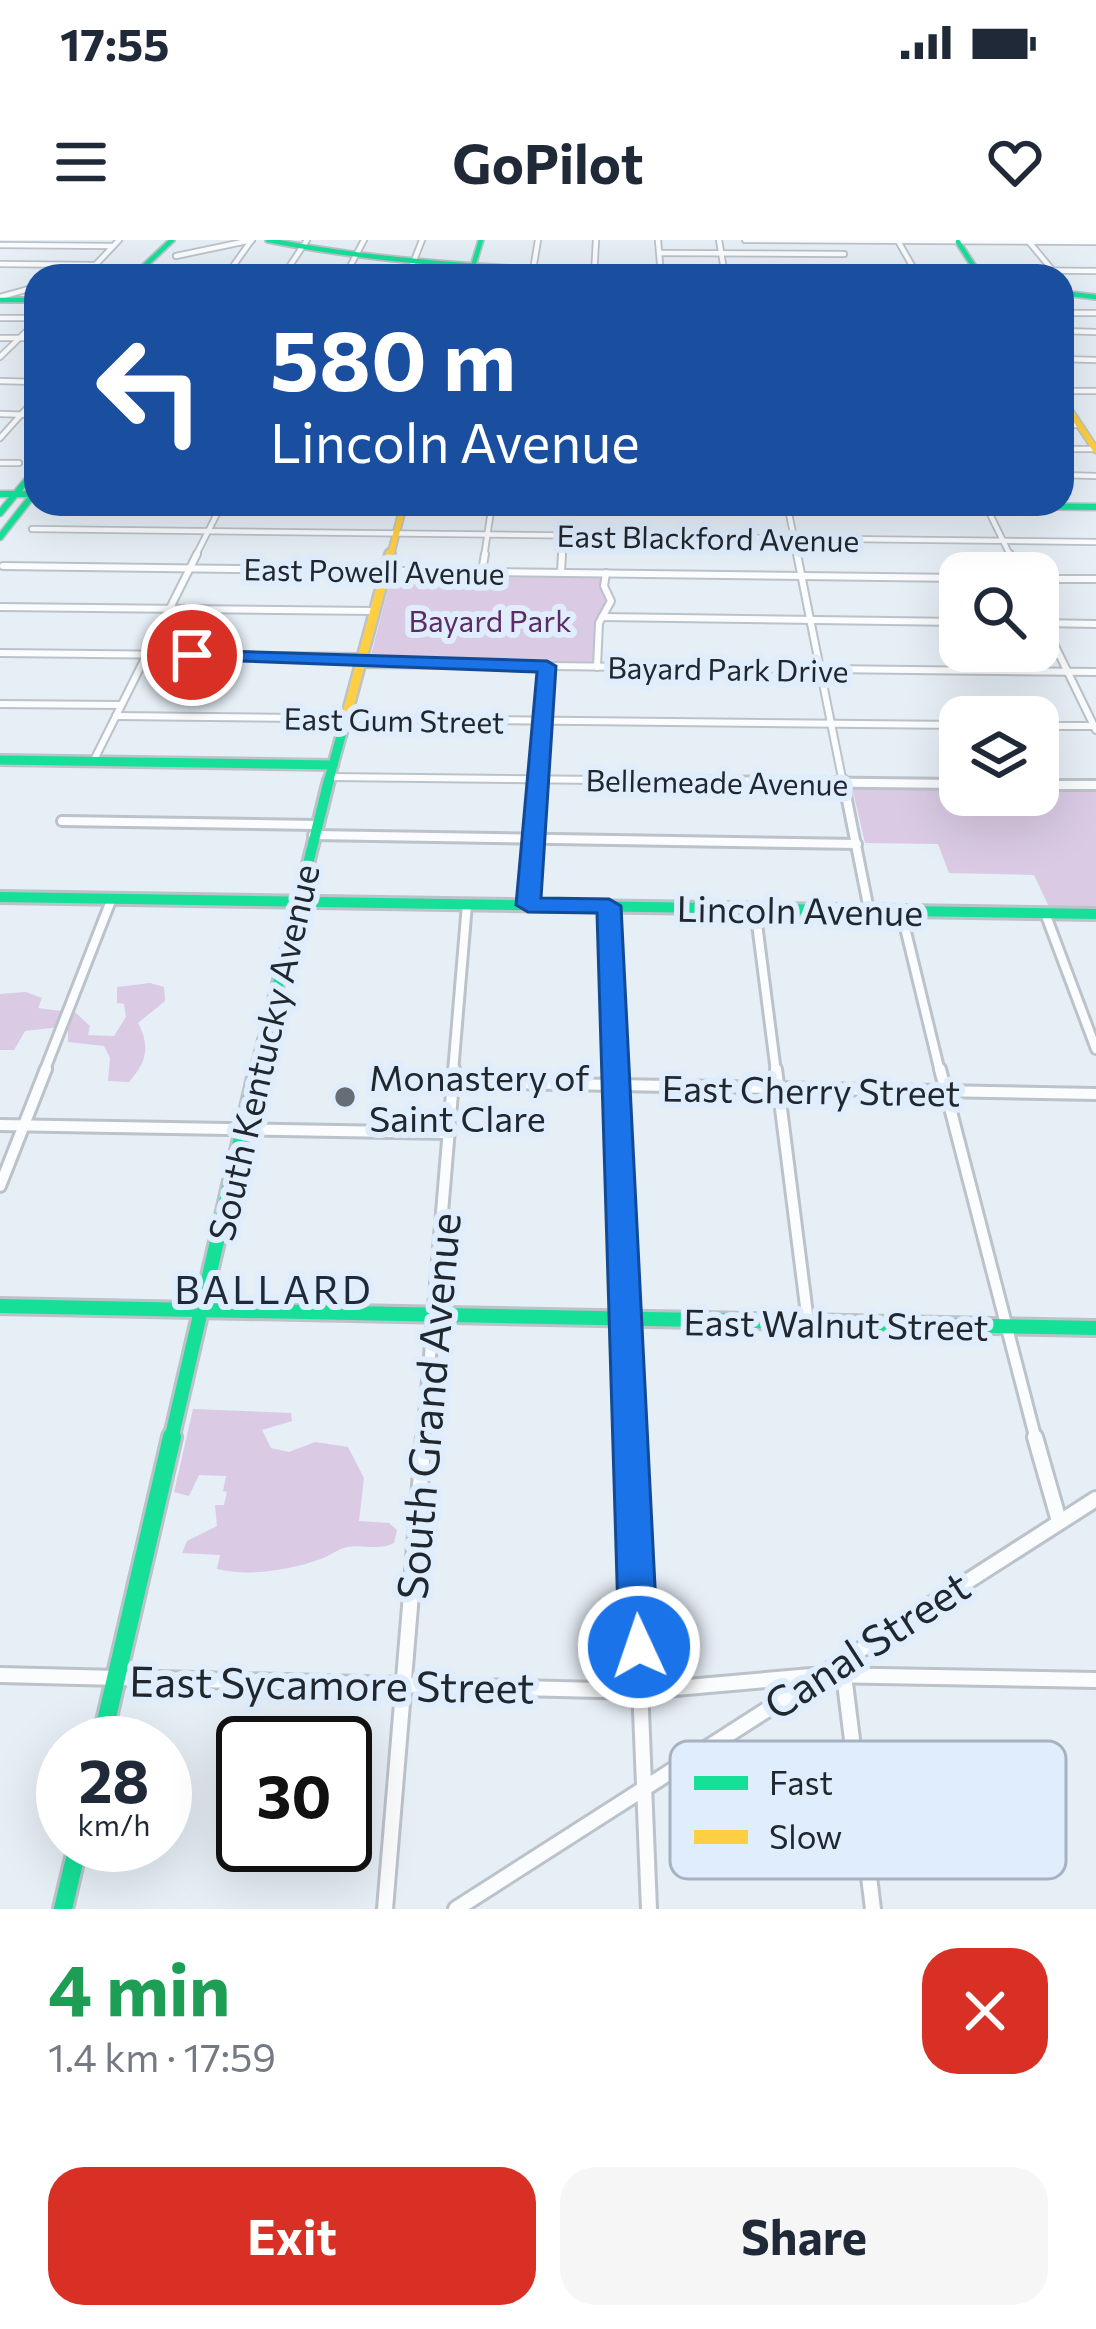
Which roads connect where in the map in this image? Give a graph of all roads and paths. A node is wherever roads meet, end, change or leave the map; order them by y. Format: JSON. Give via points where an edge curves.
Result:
{"nodes":[{"id":1,"x":69,"y":240,"type":"edge"},
{"id":2,"x":119,"y":240,"type":"edge"},
{"id":3,"x":172,"y":240,"type":"edge"},
{"id":4,"x":184,"y":240,"type":"edge"},
{"id":5,"x":252,"y":240,"type":"edge"},
{"id":6,"x":268,"y":240,"type":"edge"},
{"id":7,"x":364,"y":240,"type":"edge"},
{"id":8,"x":422,"y":240,"type":"edge"},
{"id":9,"x":745,"y":240,"type":"edge"},
{"id":10,"x":838,"y":240,"type":"edge"},
{"id":11,"x":898,"y":241,"type":"edge"},
{"id":12,"x":980,"y":241,"type":"edge"},
{"id":13,"x":1038,"y":241,"type":"edge"},
{"id":14,"x":1096,"y":241,"type":"edge"},
{"id":15,"x":958,"y":242,"type":"edge"},
{"id":16,"x":1029,"y":242,"type":"edge"},
{"id":17,"x":1,"y":243,"type":"edge"},
{"id":18,"x":304,"y":244,"type":"edge"},
{"id":19,"x":63,"y":245,"type":"junction"},
{"id":20,"x":113,"y":246,"type":"junction"},
{"id":21,"x":55,"y":252,"type":"dead end"},
{"id":22,"x":356,"y":255,"type":"junction"},
{"id":23,"x":176,"y":256,"type":"dead end"},
{"id":24,"x":414,"y":260,"type":"junction"},
{"id":25,"x":848,"y":263,"type":"junction"},
{"id":26,"x":95,"y":264,"type":"edge"},
{"id":27,"x":147,"y":264,"type":"edge"},
{"id":28,"x":159,"y":264,"type":"edge"},
{"id":29,"x":352,"y":264,"type":"edge"},
{"id":30,"x":412,"y":264,"type":"edge"},
{"id":31,"x":453,"y":264,"type":"edge"},
{"id":32,"x":806,"y":264,"type":"edge"},
{"id":33,"x":845,"y":264,"type":"edge"},
{"id":34,"x":851,"y":264,"type":"edge"},
{"id":35,"x":24,"y":334,"type":"edge"},
{"id":36,"x":0,"y":338,"type":"edge"},
{"id":37,"x":20,"y":338,"type":"junction"},
{"id":38,"x":24,"y":338,"type":"edge"},
{"id":39,"x":0,"y":358,"type":"edge"},
{"id":40,"x":24,"y":412,"type":"edge"},
{"id":41,"x":0,"y":414,"type":"edge"},
{"id":42,"x":21,"y":415,"type":"junction"},
{"id":43,"x":1074,"y":416,"type":"edge"},
{"id":44,"x":1074,"y":425,"type":"edge"},
{"id":45,"x":1079,"y":425,"type":"junction"},
{"id":46,"x":1096,"y":425,"type":"edge"},
{"id":47,"x":0,"y":438,"type":"edge"},
{"id":48,"x":1096,"y":449,"type":"edge"},
{"id":49,"x":0,"y":463,"type":"edge"},
{"id":50,"x":19,"y":463,"type":"dead end"},
{"id":51,"x":24,"y":484,"type":"edge"},
{"id":52,"x":0,"y":494,"type":"edge"},
{"id":53,"x":16,"y":494,"type":"junction"},
{"id":54,"x":24,"y":494,"type":"edge"},
{"id":55,"x":24,"y":507,"type":"edge"},
{"id":56,"x":0,"y":514,"type":"edge"},
{"id":57,"x":216,"y":516,"type":"edge"},
{"id":58,"x":401,"y":516,"type":"edge"},
{"id":59,"x":490,"y":516,"type":"edge"},
{"id":60,"x":790,"y":516,"type":"edge"},
{"id":61,"x":991,"y":516,"type":"edge"},
{"id":62,"x":32,"y":529,"type":"dead end"},
{"id":63,"x":209,"y":531,"type":"junction"},
{"id":64,"x":397,"y":533,"type":"junction"},
{"id":65,"x":487,"y":534,"type":"junction"},
{"id":66,"x":564,"y":535,"type":"junction"},
{"id":67,"x":0,"y":537,"type":"edge"},
{"id":68,"x":795,"y":538,"type":"junction"},
{"id":69,"x":1003,"y":541,"type":"junction"},
{"id":70,"x":1096,"y":542,"type":"edge"},
{"id":71,"x":1008,"y":552,"type":"edge"},
{"id":72,"x":4,"y":566,"type":"dead end"},
{"id":73,"x":190,"y":568,"type":"junction"},
{"id":74,"x":386,"y":570,"type":"junction"},
{"id":75,"x":482,"y":571,"type":"junction"},
{"id":76,"x":561,"y":572,"type":"junction"},
{"id":77,"x":606,"y":573,"type":"junction"},
{"id":78,"x":802,"y":575,"type":"junction"},
{"id":79,"x":939,"y":578,"type":"edge"},
{"id":80,"x":1059,"y":579,"type":"edge"},
{"id":81,"x":1096,"y":579,"type":"edge"},
{"id":82,"x":0,"y":607,"type":"edge"},
{"id":83,"x":170,"y":609,"type":"junction"},
{"id":84,"x":375,"y":611,"type":"junction"},
{"id":85,"x":602,"y":617,"type":"junction"},
{"id":86,"x":811,"y":620,"type":"junction"},
{"id":87,"x":939,"y":622,"type":"edge"},
{"id":88,"x":1059,"y":623,"type":"edge"},
{"id":89,"x":1096,"y":624,"type":"edge"},
{"id":90,"x":0,"y":653,"type":"edge"},
{"id":91,"x":147,"y":655,"type":"junction"},
{"id":92,"x":1059,"y":656,"type":"edge"},
{"id":93,"x":362,"y":660,"type":"junction"},
{"id":94,"x":547,"y":666,"type":"junction"},
{"id":95,"x":597,"y":667,"type":"junction"},
{"id":96,"x":821,"y":669,"type":"junction"},
{"id":97,"x":1068,"y":672,"type":"junction"},
{"id":98,"x":1096,"y":673,"type":"edge"},
{"id":99,"x":0,"y":704,"type":"edge"},
{"id":100,"x":122,"y":705,"type":"junction"},
{"id":101,"x":116,"y":716,"type":"junction"},
{"id":102,"x":346,"y":718,"type":"junction"},
{"id":103,"x":543,"y":720,"type":"junction"},
{"id":104,"x":832,"y":724,"type":"junction"},
{"id":105,"x":939,"y":725,"type":"edge"},
{"id":106,"x":1059,"y":726,"type":"edge"},
{"id":107,"x":1095,"y":727,"type":"edge"},
{"id":108,"x":0,"y":760,"type":"edge"},
{"id":109,"x":93,"y":762,"type":"junction"},
{"id":110,"x":332,"y":771,"type":"junction"},
{"id":111,"x":538,"y":780,"type":"junction"},
{"id":112,"x":844,"y":783,"type":"junction"},
{"id":113,"x":939,"y":784,"type":"edge"},
{"id":114,"x":1059,"y":785,"type":"edge"},
{"id":115,"x":1096,"y":785,"type":"edge"},
{"id":116,"x":62,"y":821,"type":"dead end"},
{"id":117,"x":315,"y":830,"type":"junction"},
{"id":118,"x":534,"y":839,"type":"junction"},
{"id":119,"x":856,"y":844,"type":"junction"},
{"id":120,"x":0,"y":897,"type":"edge"},
{"id":121,"x":112,"y":898,"type":"junction"},
{"id":122,"x":296,"y":901,"type":"junction"},
{"id":123,"x":467,"y":904,"type":"junction"},
{"id":124,"x":528,"y":905,"type":"junction"},
{"id":125,"x":609,"y":906,"type":"junction"},
{"id":126,"x":755,"y":908,"type":"junction"},
{"id":127,"x":869,"y":910,"type":"junction"},
{"id":128,"x":901,"y":911,"type":"junction"},
{"id":129,"x":1045,"y":913,"type":"junction"},
{"id":130,"x":1096,"y":914,"type":"edge"},
{"id":131,"x":1096,"y":1049,"type":"edge"},
{"id":132,"x":454,"y":1082,"type":"junction"},
{"id":133,"x":616,"y":1085,"type":"junction"},
{"id":134,"x":778,"y":1088,"type":"junction"},
{"id":135,"x":945,"y":1091,"type":"junction"},
{"id":136,"x":1096,"y":1094,"type":"edge"},
{"id":137,"x":0,"y":1125,"type":"edge"},
{"id":138,"x":24,"y":1126,"type":"junction"},
{"id":139,"x":244,"y":1128,"type":"junction"},
{"id":140,"x":449,"y":1133,"type":"junction"},
{"id":141,"x":0,"y":1186,"type":"edge"},
{"id":142,"x":0,"y":1306,"type":"edge"},
{"id":143,"x":201,"y":1311,"type":"junction"},
{"id":144,"x":434,"y":1316,"type":"junction"},
{"id":145,"x":625,"y":1319,"type":"junction"},
{"id":146,"x":808,"y":1322,"type":"junction"},
{"id":147,"x":1004,"y":1326,"type":"junction"},
{"id":148,"x":1096,"y":1328,"type":"edge"},
{"id":149,"x":1096,"y":1499,"type":"edge"},
{"id":150,"x":1059,"y":1521,"type":"junction"},
{"id":151,"x":0,"y":1675,"type":"edge"},
{"id":152,"x":844,"y":1675,"type":"junction"},
{"id":153,"x":815,"y":1676,"type":"junction"},
{"id":154,"x":116,"y":1678,"type":"junction"},
{"id":155,"x":1096,"y":1680,"type":"edge"},
{"id":156,"x":403,"y":1685,"type":"junction"},
{"id":157,"x":641,"y":1691,"type":"junction"},
{"id":158,"x":107,"y":1716,"type":"edge"},
{"id":159,"x":717,"y":1741,"type":"edge"},
{"id":160,"x":852,"y":1741,"type":"edge"},
{"id":161,"x":670,"y":1772,"type":"edge"},
{"id":162,"x":644,"y":1789,"type":"junction"},
{"id":163,"x":72,"y":1872,"type":"edge"},
{"id":164,"x":869,"y":1879,"type":"edge"},
{"id":165,"x":63,"y":1909,"type":"edge"},
{"id":166,"x":385,"y":1909,"type":"edge"},
{"id":167,"x":456,"y":1909,"type":"edge"},
{"id":168,"x":649,"y":1909,"type":"edge"},
{"id":169,"x":873,"y":1909,"type":"edge"}],
"edges":[{"from":1,"to":19,"type":"street"},
{"from":2,"to":20,"type":"street"},
{"from":3,"to":27,"type":"main road"},
{"from":4,"to":28,"type":"main road"},
{"from":5,"to":23,"type":"street"},
{"from":6,"to":18,"type":"main road"},
{"from":7,"to":22,"type":"street"},
{"from":8,"to":24,"type":"street"},
{"from":9,"to":10,"type":"street"},
{"from":10,"to":11,"type":"street"},
{"from":10,"to":25,"type":"street"},
{"from":11,"to":15,"type":"street"},
{"from":12,"to":15,"type":"street"},
{"from":12,"to":16,"type":"street"},
{"from":13,"to":14,"type":"street"},
{"from":13,"to":16,"type":"street"},
{"from":17,"to":19,"type":"street"},
{"from":18,"to":22,"type":"main road"},
{"from":19,"to":20,"type":"street"},
{"from":19,"to":21,"type":"street"},
{"from":20,"to":26,"type":"street"},
{"from":22,"to":24,"type":"main road"},
{"from":22,"to":29,"type":"street"},
{"from":24,"to":30,"type":"street"},
{"from":24,"to":31,"type":"main road"},
{"from":25,"to":32,"type":"street"},
{"from":25,"to":33,"type":"main road"},
{"from":25,"to":34,"type":"main road"},
{"from":35,"to":37,"type":"street"},
{"from":36,"to":37,"type":"street"},
{"from":37,"to":38,"type":"street"},
{"from":37,"to":39,"type":"street"},
{"from":40,"to":42,"type":"street"},
{"from":41,"to":42,"type":"street"},
{"from":42,"to":47,"type":"street"},
{"from":43,"to":45,"type":"main road"},
{"from":44,"to":45,"type":"street"},
{"from":45,"to":46,"type":"street"},
{"from":45,"to":48,"type":"main road"},
{"from":49,"to":50,"type":"street"},
{"from":51,"to":53,"type":"main road"},
{"from":52,"to":53,"type":"main road"},
{"from":53,"to":54,"type":"main road"},
{"from":53,"to":56,"type":"main road"},
{"from":55,"to":67,"type":"main road"},
{"from":57,"to":63,"type":"street"},
{"from":58,"to":64,"type":"main road","name":"South Kentucky Avenue"},
{"from":59,"to":65,"type":"street"},
{"from":60,"to":68,"type":"street"},
{"from":61,"to":69,"type":"street"},
{"from":62,"to":63,"type":"street","name":"East Blackford Avenue"},
{"from":63,"to":64,"type":"street","name":"East Blackford Avenue"},
{"from":63,"to":73,"type":"street"},
{"from":64,"to":65,"type":"street","name":"East Blackford Avenue"},
{"from":64,"to":74,"type":"main road","name":"South Kentucky Avenue"},
{"from":65,"to":66,"type":"street","name":"East Blackford Avenue"},
{"from":65,"to":75,"type":"street"},
{"from":66,"to":68,"type":"street","name":"East Blackford Avenue"},
{"from":66,"to":76,"type":"street"},
{"from":68,"to":69,"type":"street","name":"East Blackford Avenue"},
{"from":68,"to":78,"type":"street"},
{"from":69,"to":70,"type":"street","name":"East Blackford Avenue"},
{"from":69,"to":71,"type":"street"},
{"from":72,"to":73,"type":"street","name":"East Powell Avenue"},
{"from":73,"to":74,"type":"street","name":"East Powell Avenue"},
{"from":73,"to":83,"type":"street"},
{"from":74,"to":75,"type":"street","name":"East Powell Avenue"},
{"from":74,"to":84,"type":"main road","name":"South Kentucky Avenue"},
{"from":75,"to":76,"type":"street","name":"East Powell Avenue"},
{"from":76,"to":77,"type":"street","name":"East Powell Avenue"},
{"from":77,"to":78,"type":"street","name":"East Powell Avenue"},
{"from":77,"to":85,"type":"street","via":[[611,601]]},
{"from":78,"to":79,"type":"street","name":"East Powell Avenue"},
{"from":78,"to":86,"type":"street"},
{"from":80,"to":81,"type":"street"},
{"from":82,"to":83,"type":"street"},
{"from":83,"to":84,"type":"street"},
{"from":83,"to":91,"type":"street"},
{"from":84,"to":93,"type":"main road","name":"South Kentucky Avenue"},
{"from":85,"to":86,"type":"street"},
{"from":85,"to":95,"type":"street"},
{"from":86,"to":87,"type":"street"},
{"from":86,"to":96,"type":"street"},
{"from":88,"to":89,"type":"street"},
{"from":90,"to":91,"type":"street","name":"Bayard Park Drive"},
{"from":91,"to":93,"type":"street","name":"Bayard Park Drive"},
{"from":91,"to":100,"type":"street"},
{"from":92,"to":97,"type":"street"},
{"from":93,"to":94,"type":"street","name":"Bayard Park Drive"},
{"from":93,"to":102,"type":"main road","name":"South Kentucky Avenue"},
{"from":94,"to":95,"type":"street","name":"Bayard Park Drive"},
{"from":94,"to":103,"type":"street"},
{"from":95,"to":96,"type":"street","name":"Bayard Park Drive"},
{"from":96,"to":97,"type":"street","name":"Bayard Park Drive"},
{"from":96,"to":104,"type":"street"},
{"from":97,"to":98,"type":"street","name":"Bayard Park Drive"},
{"from":97,"to":107,"type":"street"},
{"from":99,"to":100,"type":"street"},
{"from":100,"to":101,"type":"street"},
{"from":101,"to":102,"type":"street","name":"East Gum Street"},
{"from":101,"to":109,"type":"street"},
{"from":102,"to":103,"type":"street","name":"East Gum Street"},
{"from":102,"to":110,"type":"main road","name":"South Kentucky Avenue"},
{"from":103,"to":104,"type":"street","name":"East Gum Street"},
{"from":103,"to":111,"type":"street"},
{"from":104,"to":105,"type":"street","name":"East Gum Street"},
{"from":104,"to":112,"type":"street"},
{"from":106,"to":107,"type":"street"},
{"from":108,"to":109,"type":"main road","name":"Bellemeade Avenue"},
{"from":109,"to":110,"type":"main road","name":"Bellemeade Avenue"},
{"from":110,"to":111,"type":"street","name":"Bellemeade Avenue"},
{"from":110,"to":117,"type":"main road","name":"South Kentucky Avenue"},
{"from":111,"to":112,"type":"street","name":"Bellemeade Avenue"},
{"from":111,"to":118,"type":"street"},
{"from":112,"to":113,"type":"street","name":"Bellemeade Avenue"},
{"from":112,"to":119,"type":"street"},
{"from":114,"to":115,"type":"street"},
{"from":116,"to":117,"type":"street"},
{"from":117,"to":118,"type":"street"},
{"from":117,"to":122,"type":"main road","name":"South Kentucky Avenue"},
{"from":118,"to":119,"type":"street"},
{"from":118,"to":124,"type":"street"},
{"from":119,"to":127,"type":"street"},
{"from":120,"to":121,"type":"main road","name":"Lincoln Avenue"},
{"from":121,"to":122,"type":"main road","name":"Lincoln Avenue"},
{"from":121,"to":138,"type":"street"},
{"from":122,"to":123,"type":"main road","name":"Lincoln Avenue"},
{"from":122,"to":139,"type":"main road","name":"South Kentucky Avenue"},
{"from":123,"to":124,"type":"main road","name":"Lincoln Avenue"},
{"from":123,"to":132,"type":"street","name":"South Grand Avenue"},
{"from":124,"to":125,"type":"main road","name":"Lincoln Avenue"},
{"from":125,"to":126,"type":"main road","name":"Lincoln Avenue"},
{"from":125,"to":133,"type":"street"},
{"from":126,"to":127,"type":"main road","name":"Lincoln Avenue"},
{"from":126,"to":134,"type":"street"},
{"from":127,"to":128,"type":"main road","name":"Lincoln Avenue"},
{"from":128,"to":129,"type":"main road","name":"Lincoln Avenue"},
{"from":128,"to":135,"type":"street"},
{"from":129,"to":130,"type":"main road","name":"Lincoln Avenue"},
{"from":129,"to":131,"type":"street"},
{"from":132,"to":133,"type":"street","name":"East Cherry Street"},
{"from":132,"to":140,"type":"street","name":"South Grand Avenue"},
{"from":133,"to":134,"type":"street","name":"East Cherry Street"},
{"from":133,"to":145,"type":"street"},
{"from":134,"to":135,"type":"street","name":"East Cherry Street"},
{"from":134,"to":146,"type":"street"},
{"from":135,"to":136,"type":"street","name":"East Cherry Street"},
{"from":135,"to":147,"type":"street"},
{"from":137,"to":138,"type":"street"},
{"from":138,"to":139,"type":"street"},
{"from":138,"to":141,"type":"street"},
{"from":139,"to":140,"type":"street"},
{"from":139,"to":143,"type":"main road","name":"South Kentucky Avenue"},
{"from":140,"to":144,"type":"street","name":"South Grand Avenue"},
{"from":142,"to":143,"type":"main road","name":"East Walnut Street"},
{"from":143,"to":144,"type":"main road","name":"East Walnut Street"},
{"from":143,"to":154,"type":"main road","name":"South Kentucky Avenue"},
{"from":144,"to":145,"type":"main road","name":"East Walnut Street"},
{"from":144,"to":156,"type":"street","name":"South Grand Avenue"},
{"from":145,"to":146,"type":"main road","name":"East Walnut Street"},
{"from":145,"to":157,"type":"street"},
{"from":146,"to":147,"type":"main road","name":"East Walnut Street"},
{"from":147,"to":148,"type":"main road","name":"East Walnut Street"},
{"from":147,"to":150,"type":"street"},
{"from":149,"to":150,"type":"street","name":"Canal Street"},
{"from":150,"to":153,"type":"street","name":"Canal Street"},
{"from":151,"to":154,"type":"street","name":"East Sycamore Street"},
{"from":152,"to":153,"type":"street","name":"East Sycamore Street"},
{"from":152,"to":155,"type":"street","name":"East Sycamore Street"},
{"from":152,"to":160,"type":"street"},
{"from":153,"to":157,"type":"street","name":"East Sycamore Street"},
{"from":153,"to":159,"type":"street","name":"Canal Street"},
{"from":154,"to":156,"type":"street","name":"East Sycamore Street"},
{"from":154,"to":158,"type":"main road","name":"South Kentucky Avenue"},
{"from":156,"to":157,"type":"street","name":"East Sycamore Street"},
{"from":156,"to":166,"type":"street","name":"South Grand Avenue"},
{"from":157,"to":162,"type":"street"},
{"from":161,"to":162,"type":"street","name":"Canal Street"},
{"from":162,"to":167,"type":"street","name":"Canal Street"},
{"from":162,"to":168,"type":"street"},
{"from":163,"to":165,"type":"main road"},
{"from":164,"to":169,"type":"street"}]}
